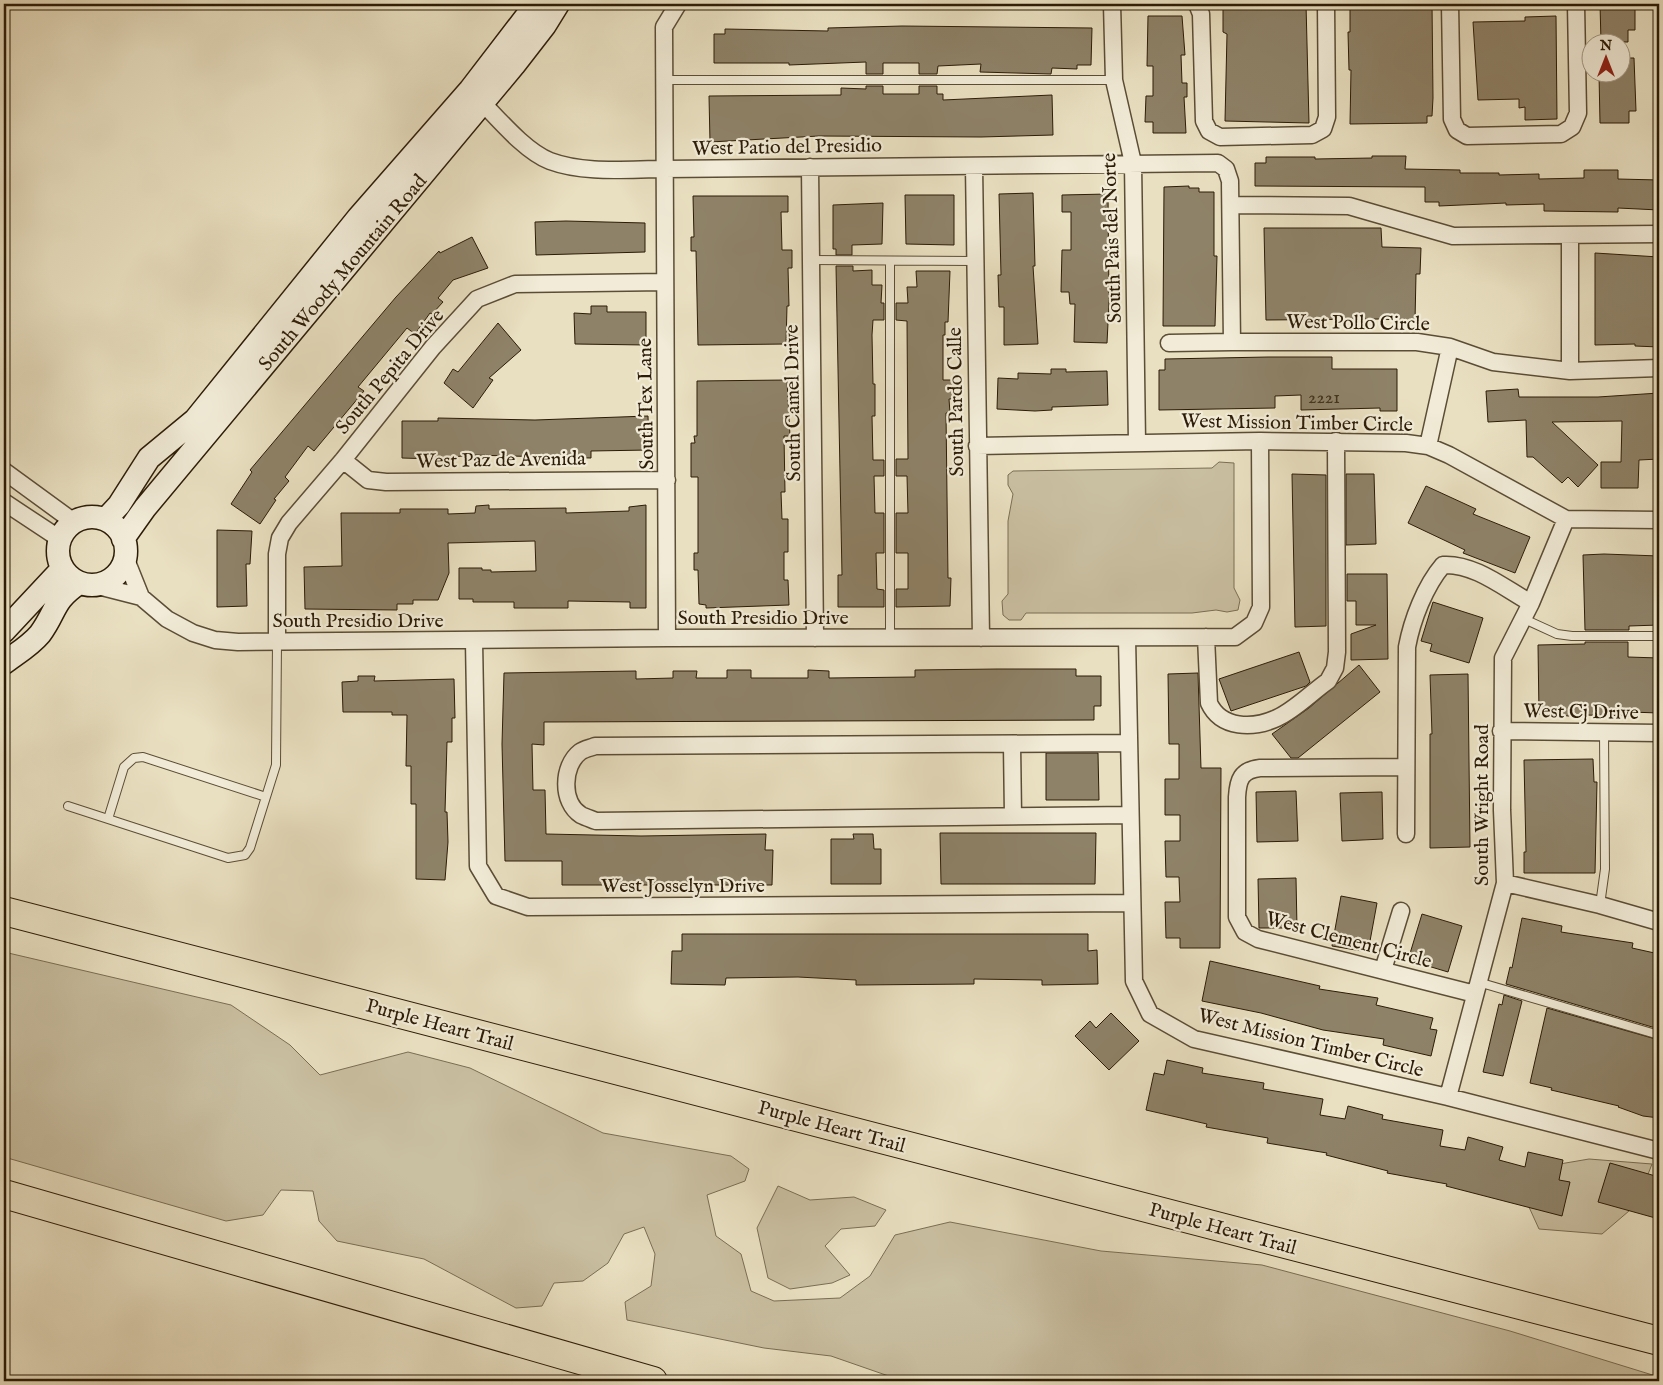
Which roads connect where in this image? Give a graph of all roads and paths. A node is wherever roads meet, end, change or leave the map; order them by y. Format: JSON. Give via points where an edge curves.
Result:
{"nodes":[{"id":1,"x":536,"y":4,"type":"edge"},
{"id":2,"x":558,"y":4,"type":"edge"},
{"id":3,"x":678,"y":4,"type":"edge"},
{"id":4,"x":1112,"y":4,"type":"edge"},
{"id":5,"x":1197,"y":4,"type":"edge"},
{"id":6,"x":1326,"y":4,"type":"edge"},
{"id":7,"x":1450,"y":4,"type":"edge"},
{"id":8,"x":1576,"y":4,"type":"edge"},
{"id":9,"x":664,"y":80,"type":"junction"},
{"id":10,"x":1114,"y":80,"type":"junction"},
{"id":11,"x":476,"y":96,"type":"junction"},
{"id":12,"x":1133,"y":163,"type":"junction"},
{"id":13,"x":974,"y":166,"type":"junction"},
{"id":14,"x":810,"y":167,"type":"junction"},
{"id":15,"x":665,"y":169,"type":"junction"},
{"id":16,"x":1231,"y":205,"type":"junction"},
{"id":17,"x":1659,"y":234,"type":"edge"},
{"id":18,"x":1570,"y":237,"type":"junction"},
{"id":19,"x":811,"y":260,"type":"junction"},
{"id":20,"x":890,"y":260,"type":"junction"},
{"id":21,"x":974,"y":261,"type":"junction"},
{"id":22,"x":665,"y":282,"type":"junction"},
{"id":23,"x":1232,"y":342,"type":"junction"},
{"id":24,"x":1169,"y":343,"type":"dead end"},
{"id":25,"x":1450,"y":347,"type":"junction"},
{"id":26,"x":1659,"y":368,"type":"edge"},
{"id":27,"x":1570,"y":372,"type":"junction"},
{"id":28,"x":1260,"y":441,"type":"junction"},
{"id":29,"x":1336,"y":441,"type":"junction"},
{"id":30,"x":1137,"y":442,"type":"junction"},
{"id":31,"x":977,"y":446,"type":"junction"},
{"id":32,"x":1428,"y":446,"type":"junction"},
{"id":33,"x":343,"y":460,"type":"junction"},
{"id":34,"x":4,"y":471,"type":"edge"},
{"id":35,"x":667,"y":480,"type":"junction"},
{"id":36,"x":4,"y":502,"type":"edge"},
{"id":37,"x":106,"y":519,"type":"junction"},
{"id":38,"x":1566,"y":519,"type":"junction"},
{"id":39,"x":1659,"y":520,"type":"edge"},
{"id":40,"x":67,"y":531,"type":"junction"},
{"id":41,"x":124,"y":548,"type":"junction"},
{"id":42,"x":79,"y":579,"type":"junction"},
{"id":43,"x":141,"y":597,"type":"junction"},
{"id":44,"x":1530,"y":603,"type":"junction"},
{"id":45,"x":1522,"y":618,"type":"junction"},
{"id":46,"x":4,"y":630,"type":"edge"},
{"id":47,"x":1659,"y":636,"type":"edge"},
{"id":48,"x":1206,"y":637,"type":"junction"},
{"id":49,"x":667,"y":638,"type":"junction"},
{"id":50,"x":815,"y":638,"type":"junction"},
{"id":51,"x":890,"y":638,"type":"junction"},
{"id":52,"x":981,"y":638,"type":"junction"},
{"id":53,"x":1127,"y":638,"type":"junction"},
{"id":54,"x":474,"y":641,"type":"junction"},
{"id":55,"x":277,"y":642,"type":"junction"},
{"id":56,"x":4,"y":663,"type":"edge"},
{"id":57,"x":1501,"y":731,"type":"junction"},
{"id":58,"x":1604,"y":732,"type":"junction"},
{"id":59,"x":1659,"y":733,"type":"edge"},
{"id":60,"x":1129,"y":743,"type":"junction"},
{"id":61,"x":1012,"y":744,"type":"junction"},
{"id":62,"x":1406,"y":767,"type":"junction"},
{"id":63,"x":266,"y":797,"type":"junction"},
{"id":64,"x":68,"y":806,"type":"dead end"},
{"id":65,"x":1130,"y":815,"type":"junction"},
{"id":66,"x":1013,"y":816,"type":"junction"},
{"id":67,"x":108,"y":819,"type":"junction"},
{"id":68,"x":1406,"y":834,"type":"dead end"},
{"id":69,"x":1505,"y":883,"type":"junction"},
{"id":70,"x":1131,"y":903,"type":"junction"},
{"id":71,"x":1600,"y":905,"type":"junction"},
{"id":72,"x":4,"y":911,"type":"edge"},
{"id":73,"x":1401,"y":911,"type":"dead end"},
{"id":74,"x":1659,"y":922,"type":"edge"},
{"id":75,"x":1383,"y":970,"type":"junction"},
{"id":76,"x":1477,"y":988,"type":"junction"},
{"id":77,"x":1659,"y":1035,"type":"edge"},
{"id":78,"x":1448,"y":1097,"type":"junction"},
{"id":79,"x":1659,"y":1151,"type":"edge"},
{"id":80,"x":4,"y":1194,"type":"edge"},
{"id":81,"x":1659,"y":1341,"type":"edge"},
{"id":82,"x":653,"y":1381,"type":"edge"}],
"edges":[{"from":1,"to":11,"type":"street","name":"South Woody Mountain Road"},
{"from":2,"to":11,"type":"street","name":"South Woody Mountain Road","via":[[545,25]]},
{"from":3,"to":9,"type":"street","name":"South Tex Lane","via":[[664,27]]},
{"from":4,"to":10,"type":"street","name":"South Pais del Norte"},
{"from":5,"to":6,"type":"street","via":[[1201,14],[1204,122],[1209,131],[1220,137],[1312,135],[1323,129],[1327,117]]},
{"from":7,"to":8,"type":"street","via":[[1452,119],[1457,130],[1467,136],[1561,134],[1572,127],[1578,113]]},
{"from":9,"to":10,"type":"lane"},
{"from":9,"to":15,"type":"street","name":"South Tex Lane"},
{"from":10,"to":12,"type":"street","name":"South Pais del Norte"},
{"from":11,"to":15,"type":"street","name":"West Patio del Presidio","via":[[532,150],[549,161],[574,168]]},
{"from":11,"to":37,"type":"street","name":"South Woody Mountain Road","via":[[358,218],[195,420],[149,458],[119,506]]},
{"from":11,"to":41,"type":"street","name":"South Woody Mountain Road","via":[[145,508]]},
{"from":12,"to":13,"type":"street","name":"West Patio del Presidio"},
{"from":12,"to":16,"type":"street","via":[[1218,163],[1226,169],[1230,181]]},
{"from":12,"to":30,"type":"street","name":"South Pais del Norte"},
{"from":13,"to":14,"type":"street","name":"West Patio del Presidio"},
{"from":13,"to":21,"type":"street","name":"South Pardo Calle"},
{"from":14,"to":15,"type":"street","name":"West Patio del Presidio"},
{"from":14,"to":19,"type":"street","name":"South Camel Drive"},
{"from":15,"to":22,"type":"street","name":"South Tex Lane"},
{"from":16,"to":18,"type":"street","via":[[1349,206],[1453,236]]},
{"from":16,"to":23,"type":"street"},
{"from":17,"to":18,"type":"street"},
{"from":18,"to":27,"type":"street"},
{"from":19,"to":20,"type":"lane"},
{"from":19,"to":50,"type":"street","name":"South Camel Drive"},
{"from":20,"to":21,"type":"lane"},
{"from":20,"to":51,"type":"lane"},
{"from":21,"to":31,"type":"street","name":"South Pardo Calle"},
{"from":22,"to":33,"type":"street","name":"South Pepita Drive","via":[[515,284],[477,299],[433,347]]},
{"from":22,"to":35,"type":"street","name":"South Tex Lane"},
{"from":23,"to":24,"type":"street","name":"West Pollo Circle"},
{"from":23,"to":25,"type":"street","name":"West Pollo Circle","via":[[1417,342]]},
{"from":25,"to":27,"type":"street","name":"West Pollo Circle","via":[[1493,362]]},
{"from":25,"to":32,"type":"street"},
{"from":26,"to":27,"type":"street","name":"West Pollo Circle"},
{"from":28,"to":29,"type":"street","name":"West Mission Timber Circle"},
{"from":28,"to":30,"type":"street","name":"West Mission Timber Circle"},
{"from":28,"to":48,"type":"street","name":"South Presidio Drive","via":[[1261,607],[1254,623],[1235,637]]},
{"from":29,"to":32,"type":"street","name":"West Mission Timber Circle"},
{"from":29,"to":48,"type":"street","via":[[1337,652],[1328,681],[1278,718],[1262,723],[1230,724],[1213,713],[1209,703]]},
{"from":30,"to":31,"type":"street","name":"West Mission Timber Circle"},
{"from":31,"to":52,"type":"street","name":"South Pardo Calle"},
{"from":32,"to":38,"type":"street","name":"West Mission Timber Circle","via":[[1449,454]]},
{"from":33,"to":35,"type":"street","name":"West Paz de Avenida","via":[[368,480],[386,482]]},
{"from":33,"to":55,"type":"street","name":"South Pepita Drive","via":[[280,538],[277,554]]},
{"from":34,"to":40,"type":"street"},
{"from":35,"to":49,"type":"street","name":"South Tex Lane"},
{"from":36,"to":40,"type":"street"},
{"from":37,"to":40,"type":"street","via":[[84,518]]},
{"from":37,"to":41,"type":"street","via":[[117,529]]},
{"from":38,"to":39,"type":"street","name":"West Mission Timber Circle"},
{"from":38,"to":44,"type":"street","name":"South Wright Road"},
{"from":40,"to":42,"type":"street","via":[[58,551]]},
{"from":41,"to":42,"type":"street","via":[[115,576]]},
{"from":41,"to":43,"type":"street","name":"South Presidio Drive"},
{"from":42,"to":43,"type":"street"},
{"from":42,"to":46,"type":"street"},
{"from":42,"to":56,"type":"street","via":[[64,593],[40,633]]},
{"from":43,"to":55,"type":"street","name":"South Presidio Drive","via":[[167,619],[193,633],[215,640]]},
{"from":44,"to":45,"type":"street","name":"South Wright Road"},
{"from":44,"to":62,"type":"street","via":[[1462,566],[1443,565],[1434,575],[1407,647]]},
{"from":45,"to":47,"type":"lane","via":[[1557,634],[1572,636]]},
{"from":45,"to":57,"type":"street","name":"South Wright Road","via":[[1503,658]]},
{"from":48,"to":53,"type":"street","name":"South Presidio Drive"},
{"from":49,"to":50,"type":"street","name":"South Presidio Drive"},
{"from":49,"to":54,"type":"street","name":"South Presidio Drive"},
{"from":50,"to":51,"type":"street","name":"South Presidio Drive"},
{"from":51,"to":52,"type":"street","name":"South Presidio Drive"},
{"from":52,"to":53,"type":"street","name":"South Presidio Drive"},
{"from":53,"to":60,"type":"street","name":"West Mission Timber Circle"},
{"from":54,"to":55,"type":"street","name":"South Presidio Drive"},
{"from":54,"to":70,"type":"street","name":"West Josselyn Drive","via":[[478,866],[496,896],[528,907]]},
{"from":55,"to":63,"type":"lane","via":[[277,755]]},
{"from":57,"to":58,"type":"street","name":"West Cj Drive"},
{"from":57,"to":69,"type":"street","name":"South Wright Road"},
{"from":58,"to":59,"type":"street","name":"West Cj Drive"},
{"from":58,"to":71,"type":"lane","via":[[1605,869]]},
{"from":60,"to":61,"type":"street"},
{"from":60,"to":65,"type":"street","name":"West Mission Timber Circle"},
{"from":61,"to":66,"type":"street"},
{"from":61,"to":66,"type":"street","via":[[595,746],[581,751],[565,779],[569,799],[580,814],[596,820]]},
{"from":62,"to":68,"type":"street"},
{"from":62,"to":75,"type":"street","name":"West Clement Circle","via":[[1260,768],[1242,774],[1238,782],[1238,917],[1245,932],[1258,939]]},
{"from":63,"to":67,"type":"lane","via":[[143,758],[134,758],[124,767]]},
{"from":63,"to":67,"type":"lane","via":[[250,848],[245,856],[237,858],[228,858]]},
{"from":64,"to":67,"type":"lane"},
{"from":65,"to":66,"type":"street"},
{"from":65,"to":70,"type":"street","name":"West Mission Timber Circle"},
{"from":69,"to":71,"type":"street"},
{"from":69,"to":76,"type":"street","name":"South Wright Road"},
{"from":70,"to":78,"type":"street","name":"West Mission Timber Circle","via":[[1134,981],[1150,1014],[1194,1039]]},
{"from":71,"to":74,"type":"street"},
{"from":72,"to":81,"type":"highway","name":"Purple Heart Trail"},
{"from":73,"to":75,"type":"street"},
{"from":75,"to":76,"type":"street","name":"West Clement Circle"},
{"from":76,"to":77,"type":"lane"},
{"from":76,"to":78,"type":"street","name":"South Wright Road"},
{"from":78,"to":79,"type":"street","name":"West Mission Timber Circle"},
{"from":80,"to":82,"type":"highway"}]}
